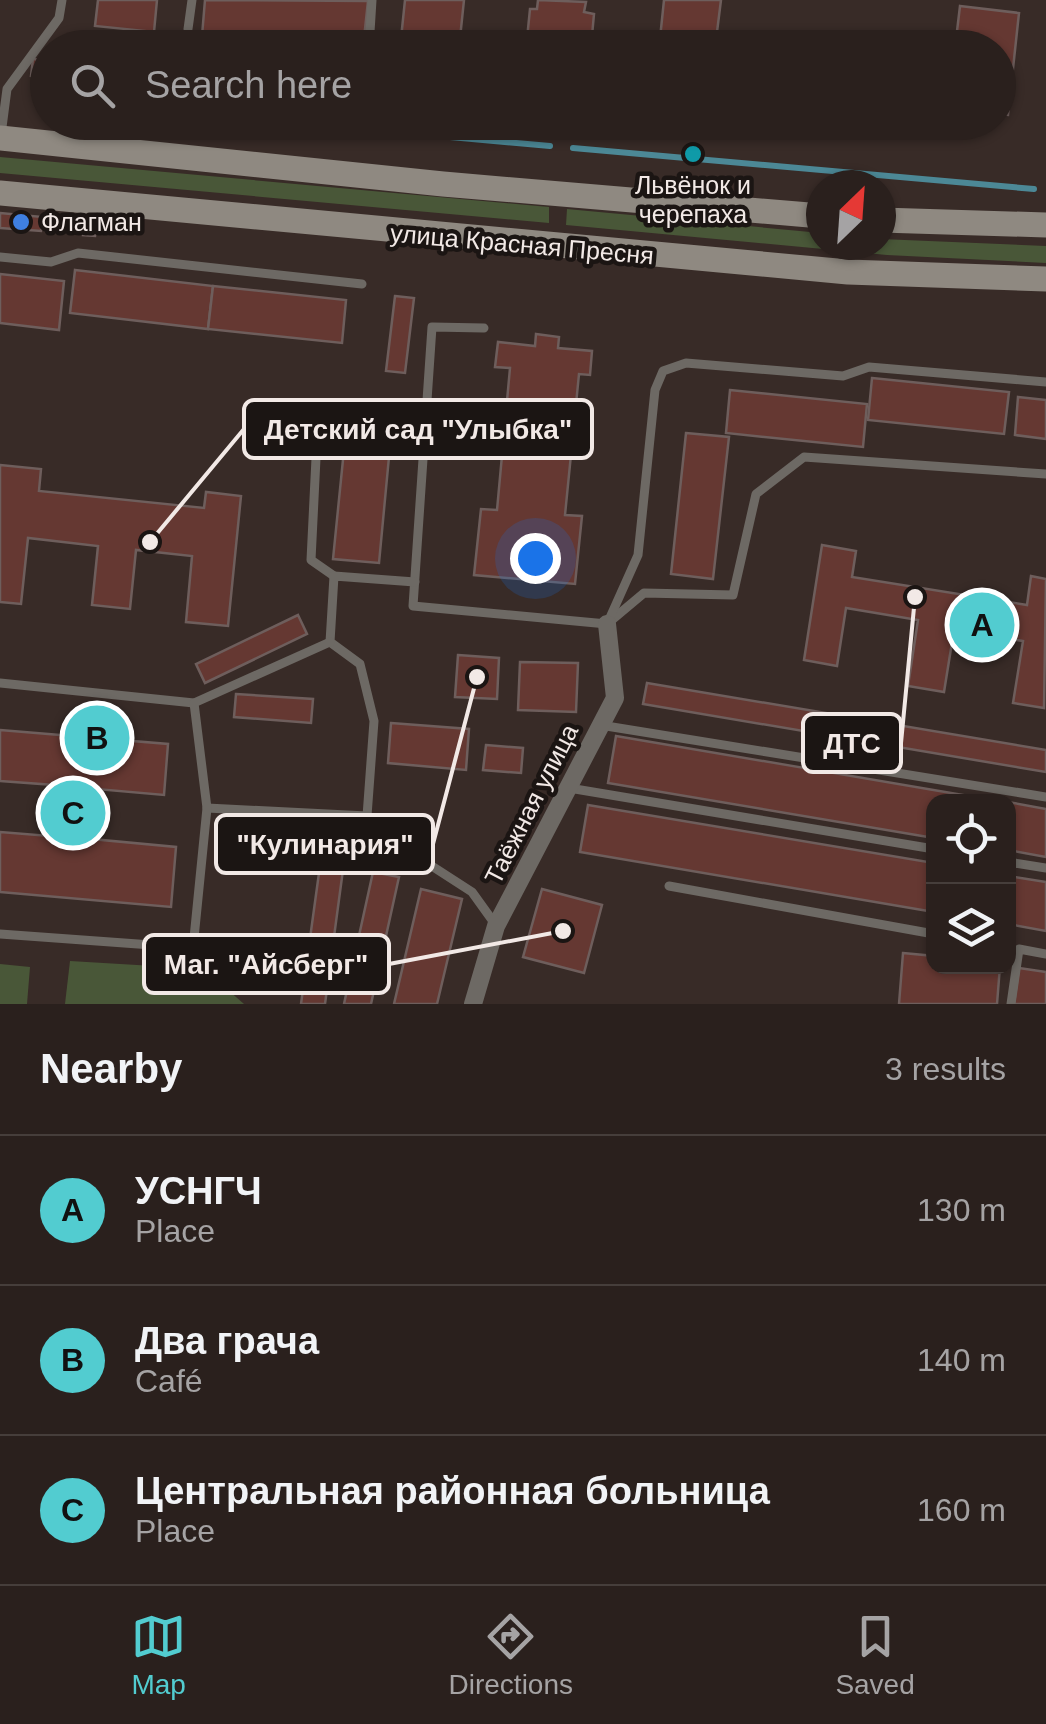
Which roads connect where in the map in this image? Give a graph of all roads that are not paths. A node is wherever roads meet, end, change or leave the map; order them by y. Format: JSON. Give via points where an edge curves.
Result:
{"nodes":[{"id":1,"x":62,"y":0,"type":"edge"},
{"id":2,"x":192,"y":0,"type":"edge"},
{"id":3,"x":372,"y":0,"type":"edge"},
{"id":4,"x":50,"y":30,"type":"edge"},
{"id":5,"x":188,"y":30,"type":"dead end"},
{"id":6,"x":370,"y":30,"type":"edge"},
{"id":7,"x":30,"y":58,"type":"edge"},
{"id":8,"x":0,"y":138,"type":"edge"},
{"id":9,"x":0,"y":194,"type":"edge"},
{"id":10,"x":806,"y":215,"type":"edge"},
{"id":11,"x":896,"y":220,"type":"edge"},
{"id":12,"x":1046,"y":224,"type":"edge"},
{"id":13,"x":0,"y":256,"type":"edge"},
{"id":14,"x":1046,"y":279,"type":"edge"},
{"id":15,"x":362,"y":284,"type":"dead end"},
{"id":16,"x":484,"y":328,"type":"dead end"},
{"id":17,"x":1046,"y":382,"type":"edge"},
{"id":18,"x":317,"y":438,"type":"dead end"},
{"id":19,"x":1046,"y":474,"type":"edge"},
{"id":20,"x":334,"y":576,"type":"junction"},
{"id":21,"x":414,"y":582,"type":"junction"},
{"id":22,"x":606,"y":624,"type":"junction"},
{"id":23,"x":330,"y":642,"type":"junction"},
{"id":24,"x":0,"y":682,"type":"edge"},
{"id":25,"x":194,"y":704,"type":"junction"},
{"id":26,"x":600,"y":725,"type":"junction"},
{"id":27,"x":567,"y":788,"type":"junction"},
{"id":28,"x":1046,"y":798,"type":"edge"},
{"id":29,"x":207,"y":808,"type":"junction"},
{"id":30,"x":367,"y":816,"type":"junction"},
{"id":31,"x":926,"y":849,"type":"edge"},
{"id":32,"x":1016,"y":863,"type":"edge"},
{"id":33,"x":1046,"y":868,"type":"edge"},
{"id":34,"x":668,"y":886,"type":"dead end"},
{"id":35,"x":496,"y":926,"type":"junction"},
{"id":36,"x":926,"y":933,"type":"edge"},
{"id":37,"x":0,"y":934,"type":"edge"},
{"id":38,"x":1016,"y":948,"type":"edge"},
{"id":39,"x":1046,"y":954,"type":"edge"},
{"id":40,"x":1013,"y":974,"type":"edge"},
{"id":41,"x":472,"y":1004,"type":"edge"},
{"id":42,"x":1011,"y":1004,"type":"edge"}],
"edges":[{"from":1,"to":4,"type":"lane"},
{"from":2,"to":5,"type":"lane"},
{"from":3,"to":6,"type":"lane"},
{"from":7,"to":8,"type":"lane","via":[[7,89]]},
{"from":8,"to":10,"type":"street"},
{"from":9,"to":14,"type":"street","name":"улица Красная Пресня","via":[[828,271]]},
{"from":11,"to":12,"type":"street"},
{"from":13,"to":15,"type":"lane","via":[[51,262],[78,253]]},
{"from":16,"to":21,"type":"lane","via":[[432,327]]},
{"from":17,"to":22,"type":"lane","via":[[869,367],[843,376],[686,363],[664,371],[655,390],[638,555]]},
{"from":18,"to":20,"type":"lane","via":[[311,560]]},
{"from":19,"to":22,"type":"lane","via":[[804,457],[756,494],[733,596],[644,593]]},
{"from":20,"to":21,"type":"lane"},
{"from":20,"to":23,"type":"lane"},
{"from":21,"to":22,"type":"lane","via":[[413,606]]},
{"from":22,"to":26,"type":"street","name":"Таёжная улица","via":[[615,698]]},
{"from":23,"to":25,"type":"lane"},
{"from":23,"to":30,"type":"lane","via":[[360,664],[374,721]]},
{"from":24,"to":25,"type":"lane"},
{"from":25,"to":29,"type":"lane"},
{"from":26,"to":27,"type":"street","name":"Таёжная улица"},
{"from":26,"to":28,"type":"lane"},
{"from":27,"to":31,"type":"lane"},
{"from":27,"to":35,"type":"street","name":"Таёжная улица"},
{"from":29,"to":30,"type":"lane"},
{"from":29,"to":37,"type":"lane","via":[[193,948]]},
{"from":30,"to":35,"type":"lane","via":[[373,828],[472,892]]},
{"from":32,"to":33,"type":"lane"},
{"from":34,"to":36,"type":"lane"},
{"from":35,"to":41,"type":"street","name":"Таёжная улица"},
{"from":38,"to":39,"type":"lane"},
{"from":40,"to":42,"type":"lane"}]}
